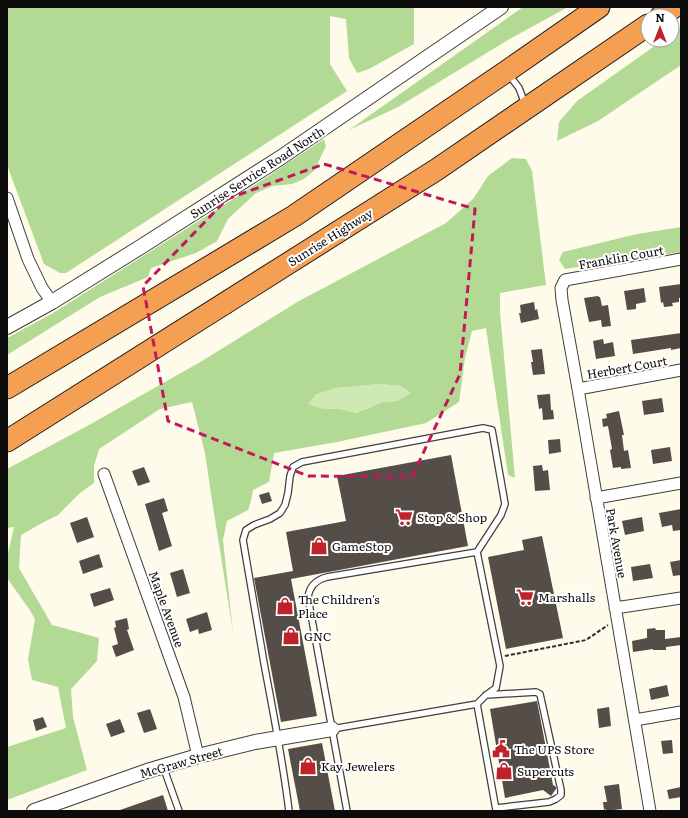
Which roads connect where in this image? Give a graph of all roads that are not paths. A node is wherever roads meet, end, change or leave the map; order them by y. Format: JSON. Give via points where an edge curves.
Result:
{"nodes":[{"id":1,"x":501,"y":7,"type":"edge"},
{"id":2,"x":599,"y":7,"type":"edge"},
{"id":3,"x":640,"y":30,"type":"edge"},
{"id":4,"x":507,"y":72,"type":"junction"},
{"id":5,"x":527,"y":108,"type":"junction"},
{"id":6,"x":7,"y":198,"type":"edge"},
{"id":7,"x":681,"y":259,"type":"edge"},
{"id":8,"x":565,"y":280,"type":"joint"},
{"id":9,"x":52,"y":302,"type":"junction"},
{"id":10,"x":7,"y":327,"type":"edge"},
{"id":11,"x":681,"y":370,"type":"edge"},
{"id":12,"x":7,"y":388,"type":"edge"},
{"id":13,"x":578,"y":389,"type":"junction"},
{"id":14,"x":7,"y":441,"type":"edge"},
{"id":15,"x":104,"y":474,"type":"dead end"},
{"id":16,"x":681,"y":483,"type":"edge"},
{"id":17,"x":596,"y":498,"type":"junction"},
{"id":18,"x":477,"y":552,"type":"junction"},
{"id":19,"x":681,"y":598,"type":"edge"},
{"id":20,"x":616,"y":613,"type":"junction"},
{"id":21,"x":486,"y":695,"type":"junction"},
{"id":22,"x":477,"y":704,"type":"junction"},
{"id":23,"x":681,"y":712,"type":"edge"},
{"id":24,"x":635,"y":720,"type":"junction"},
{"id":25,"x":332,"y":729,"type":"junction"},
{"id":26,"x":278,"y":738,"type":"junction"},
{"id":27,"x":198,"y":756,"type":"junction"},
{"id":28,"x":163,"y":766,"type":"junction"},
{"id":29,"x":496,"y":810,"type":"edge"},
{"id":30,"x":34,"y":811,"type":"edge"},
{"id":31,"x":179,"y":811,"type":"edge"},
{"id":32,"x":289,"y":811,"type":"edge"},
{"id":33,"x":347,"y":811,"type":"edge"},
{"id":34,"x":650,"y":811,"type":"edge"}],
"edges":[{"from":1,"to":9,"type":"street","name":"Sunrise Service Road North","via":[[280,158]]},
{"from":2,"to":4,"type":"highway"},
{"from":3,"to":5,"type":"highway","name":"Sunrise Highway"},
{"from":4,"to":5,"type":"lane","via":[[520,88]]},
{"from":4,"to":12,"type":"highway","via":[[294,216]]},
{"from":5,"to":14,"type":"highway","name":"Sunrise Highway","via":[[436,170]]},
{"from":6,"to":9,"type":"street","via":[[28,259]]},
{"from":7,"to":8,"type":"street","name":"Franklin Court"},
{"from":8,"to":13,"type":"street","name":"Park Avenue","via":[[561,288],[562,300]]},
{"from":9,"to":10,"type":"street","name":"Sunrise Service Road North"},
{"from":11,"to":13,"type":"street","name":"Herbert Court"},
{"from":13,"to":17,"type":"street","name":"Park Avenue"},
{"from":15,"to":27,"type":"street","name":"Maple Avenue","via":[[184,697]]},
{"from":16,"to":17,"type":"street"},
{"from":17,"to":20,"type":"street","name":"Park Avenue"},
{"from":18,"to":21,"type":"lane","via":[[500,666],[496,688]]},
{"from":18,"to":25,"type":"lane","via":[[327,577],[312,585],[308,598]]},
{"from":18,"to":26,"type":"lane","via":[[501,515],[505,504],[492,430],[483,428],[317,459],[302,462],[294,467],[285,505],[280,513],[246,530],[243,540]]},
{"from":19,"to":20,"type":"street"},
{"from":20,"to":24,"type":"street","name":"Park Avenue"},
{"from":21,"to":22,"type":"lane"},
{"from":21,"to":29,"type":"lane","via":[[536,692],[540,694],[560,790],[560,795],[549,802]]},
{"from":22,"to":25,"type":"lane"},
{"from":22,"to":29,"type":"lane"},
{"from":23,"to":24,"type":"street"},
{"from":24,"to":34,"type":"street","name":"Park Avenue"},
{"from":25,"to":26,"type":"street","name":"McGraw Street"},
{"from":25,"to":33,"type":"lane"},
{"from":26,"to":27,"type":"street","name":"McGraw Street"},
{"from":26,"to":32,"type":"lane"},
{"from":27,"to":28,"type":"street","name":"McGraw Street"},
{"from":28,"to":30,"type":"street","name":"McGraw Street"},
{"from":28,"to":31,"type":"lane"}]}
